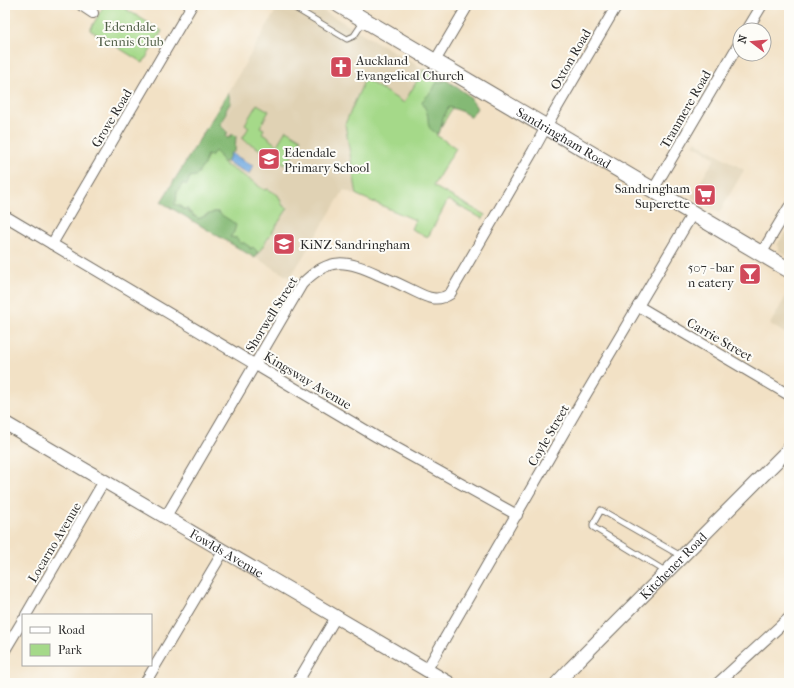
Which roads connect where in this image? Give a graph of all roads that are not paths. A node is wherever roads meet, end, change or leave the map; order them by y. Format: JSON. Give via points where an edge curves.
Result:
{"nodes":[{"id":1,"x":81,"y":5,"type":"edge"},
{"id":2,"x":192,"y":5,"type":"edge"},
{"id":3,"x":290,"y":5,"type":"edge"},
{"id":4,"x":339,"y":5,"type":"edge"},
{"id":5,"x":468,"y":5,"type":"edge"},
{"id":6,"x":617,"y":5,"type":"edge"},
{"id":7,"x":762,"y":5,"type":"edge"},
{"id":8,"x":93,"y":13,"type":"dead end"},
{"id":9,"x":364,"y":20,"type":"junction"},
{"id":10,"x":752,"y":22,"type":"edge"},
{"id":11,"x":732,"y":55,"type":"edge"},
{"id":12,"x":435,"y":61,"type":"junction"},
{"id":13,"x":546,"y":127,"type":"junction"},
{"id":14,"x":652,"y":190,"type":"junction"},
{"id":15,"x":789,"y":207,"type":"edge"},
{"id":16,"x":693,"y":213,"type":"junction"},
{"id":17,"x":5,"y":216,"type":"edge"},
{"id":18,"x":52,"y":244,"type":"junction"},
{"id":19,"x":761,"y":254,"type":"junction"},
{"id":20,"x":789,"y":270,"type":"edge"},
{"id":21,"x":638,"y":306,"type":"junction"},
{"id":22,"x":255,"y":364,"type":"junction"},
{"id":23,"x":789,"y":395,"type":"edge"},
{"id":24,"x":5,"y":423,"type":"edge"},
{"id":25,"x":789,"y":449,"type":"edge"},
{"id":26,"x":104,"y":481,"type":"junction"},
{"id":27,"x":517,"y":515,"type":"junction"},
{"id":28,"x":165,"y":518,"type":"junction"},
{"id":29,"x":223,"y":552,"type":"junction"},
{"id":30,"x":682,"y":557,"type":"junction"},
{"id":31,"x":666,"y":572,"type":"junction"},
{"id":32,"x":27,"y":614,"type":"edge"},
{"id":33,"x":336,"y":617,"type":"junction"},
{"id":34,"x":789,"y":618,"type":"edge"},
{"id":35,"x":22,"y":622,"type":"edge"},
{"id":36,"x":5,"y":650,"type":"edge"},
{"id":37,"x":426,"y":671,"type":"junction"},
{"id":38,"x":145,"y":683,"type":"edge"},
{"id":39,"x":297,"y":683,"type":"edge"},
{"id":40,"x":449,"y":683,"type":"edge"},
{"id":41,"x":557,"y":683,"type":"edge"},
{"id":42,"x":718,"y":683,"type":"edge"}],
"edges":[{"from":1,"to":8,"type":"street"},
{"from":2,"to":18,"type":"street","name":"Grove Road"},
{"from":3,"to":9,"type":"lane","via":[[346,39],[354,36]]},
{"from":4,"to":9,"type":"main road","name":"Sandringham Road"},
{"from":5,"to":12,"type":"street"},
{"from":6,"to":13,"type":"street","name":"Oxton Road"},
{"from":7,"to":10,"type":"street"},
{"from":9,"to":12,"type":"main road","name":"Sandringham Road"},
{"from":11,"to":14,"type":"street","name":"Tranmere Road"},
{"from":12,"to":13,"type":"main road","name":"Sandringham Road"},
{"from":13,"to":14,"type":"main road","name":"Sandringham Road"},
{"from":13,"to":22,"type":"street","name":"Shorwell Street","via":[[450,294],[432,299],[359,265],[340,263],[325,266],[314,272],[302,284]]},
{"from":14,"to":16,"type":"main road","name":"Sandringham Road"},
{"from":15,"to":19,"type":"street"},
{"from":16,"to":19,"type":"main road","name":"Sandringham Road"},
{"from":16,"to":21,"type":"street","name":"Coyle Street"},
{"from":17,"to":18,"type":"street","name":"Kingsway Avenue"},
{"from":18,"to":22,"type":"street","name":"Kingsway Avenue"},
{"from":19,"to":20,"type":"main road","name":"Sandringham Road"},
{"from":21,"to":23,"type":"street","name":"Carrie Street"},
{"from":21,"to":27,"type":"street","name":"Coyle Street"},
{"from":22,"to":27,"type":"street","name":"Kingsway Avenue","via":[[377,437]]},
{"from":22,"to":28,"type":"street","name":"Shorwell Street"},
{"from":24,"to":26,"type":"street","name":"Fowlds Avenue"},
{"from":25,"to":30,"type":"street","name":"Kitchener Road"},
{"from":26,"to":28,"type":"street","name":"Fowlds Avenue"},
{"from":26,"to":32,"type":"street","name":"Locarno Avenue"},
{"from":27,"to":37,"type":"street","name":"Coyle Street"},
{"from":28,"to":29,"type":"street","name":"Fowlds Avenue"},
{"from":29,"to":33,"type":"street","name":"Fowlds Avenue"},
{"from":29,"to":38,"type":"street"},
{"from":30,"to":31,"type":"street","name":"Kitchener Road"},
{"from":30,"to":31,"type":"lane","via":[[601,510],[593,527]]},
{"from":31,"to":41,"type":"street","name":"Kitchener Road"},
{"from":33,"to":37,"type":"street","name":"Fowlds Avenue"},
{"from":33,"to":39,"type":"street"},
{"from":34,"to":42,"type":"street"},
{"from":35,"to":36,"type":"street"},
{"from":37,"to":40,"type":"street","name":"Fowlds Avenue"}]}
